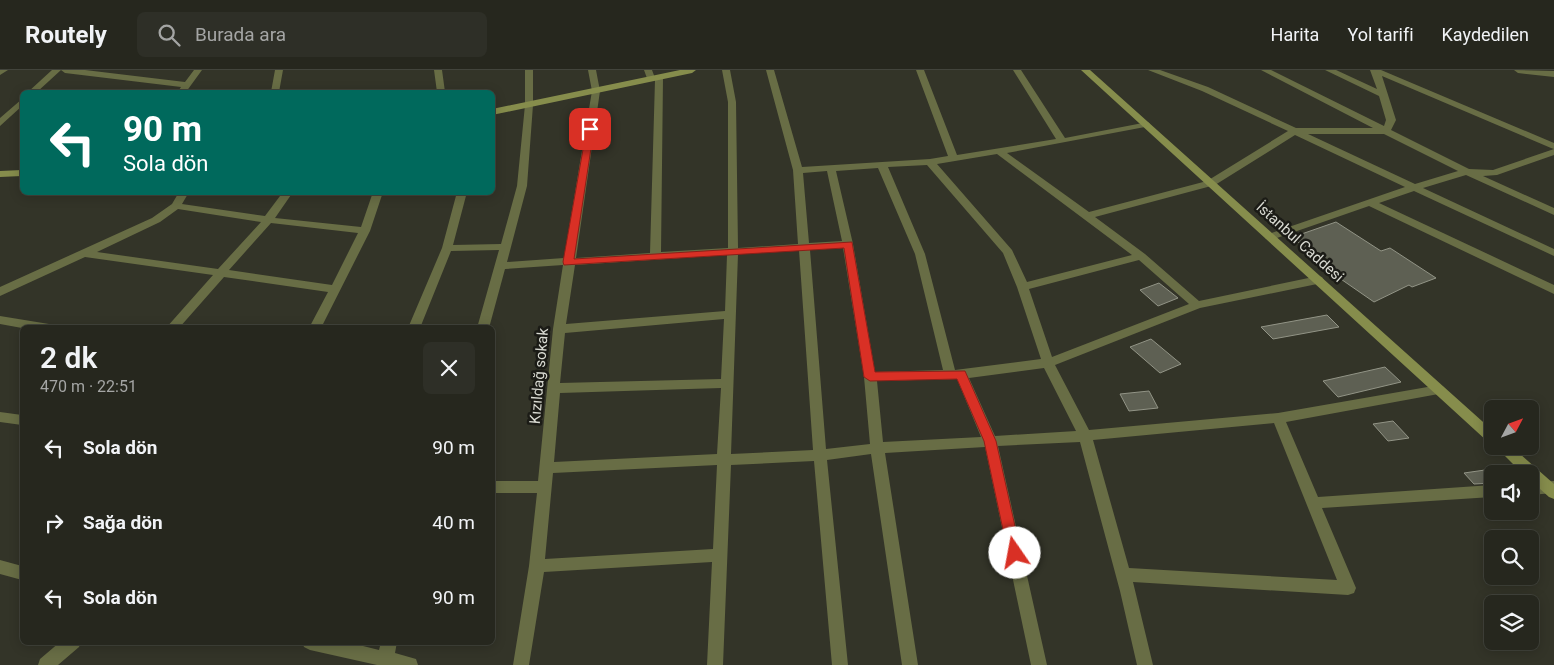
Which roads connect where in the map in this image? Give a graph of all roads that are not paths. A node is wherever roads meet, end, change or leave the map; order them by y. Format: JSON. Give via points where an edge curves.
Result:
{"nodes":[{"id":1,"x":4,"y":70,"type":"edge"},
{"id":2,"x":57,"y":70,"type":"edge"},
{"id":3,"x":65,"y":70,"type":"edge"},
{"id":4,"x":198,"y":70,"type":"edge"},
{"id":5,"x":279,"y":70,"type":"edge"},
{"id":6,"x":438,"y":70,"type":"edge"},
{"id":7,"x":529,"y":70,"type":"edge"},
{"id":8,"x":592,"y":70,"type":"edge"},
{"id":9,"x":648,"y":70,"type":"edge"},
{"id":10,"x":692,"y":70,"type":"edge"},
{"id":11,"x":726,"y":70,"type":"edge"},
{"id":12,"x":770,"y":70,"type":"edge"},
{"id":13,"x":920,"y":70,"type":"edge"},
{"id":14,"x":1017,"y":70,"type":"edge"},
{"id":15,"x":1085,"y":70,"type":"edge"},
{"id":16,"x":1152,"y":70,"type":"edge"},
{"id":17,"x":1265,"y":70,"type":"edge"},
{"id":18,"x":1329,"y":70,"type":"edge"},
{"id":19,"x":1518,"y":70,"type":"edge"},
{"id":20,"x":1375,"y":71,"type":"edge"},
{"id":21,"x":0,"y":72,"type":"edge"},
{"id":22,"x":1554,"y":74,"type":"edge"},
{"id":23,"x":655,"y":79,"type":"junction"},
{"id":24,"x":187,"y":84,"type":"junction"},
{"id":25,"x":34,"y":90,"type":"edge"},
{"id":26,"x":182,"y":90,"type":"edge"},
{"id":27,"x":275,"y":90,"type":"edge"},
{"id":28,"x":441,"y":90,"type":"edge"},
{"id":29,"x":596,"y":91,"type":"junction"},
{"id":30,"x":1384,"y":95,"type":"junction"},
{"id":31,"x":20,"y":104,"type":"edge"},
{"id":32,"x":529,"y":105,"type":"junction"},
{"id":33,"x":495,"y":111,"type":"edge"},
{"id":34,"x":0,"y":123,"type":"edge"},
{"id":35,"x":1144,"y":124,"type":"junction"},
{"id":36,"x":1296,"y":131,"type":"junction"},
{"id":37,"x":1386,"y":131,"type":"junction"},
{"id":38,"x":1062,"y":140,"type":"junction"},
{"id":39,"x":1554,"y":146,"type":"edge"},
{"id":40,"x":999,"y":151,"type":"junction"},
{"id":41,"x":1554,"y":152,"type":"edge"},
{"id":42,"x":1542,"y":156,"type":"junction"},
{"id":43,"x":953,"y":158,"type":"junction"},
{"id":44,"x":1554,"y":161,"type":"edge"},
{"id":45,"x":930,"y":162,"type":"junction"},
{"id":46,"x":882,"y":165,"type":"junction"},
{"id":47,"x":831,"y":168,"type":"junction"},
{"id":48,"x":798,"y":170,"type":"junction"},
{"id":49,"x":1467,"y":172,"type":"junction"},
{"id":50,"x":20,"y":173,"type":"edge"},
{"id":51,"x":0,"y":174,"type":"edge"},
{"id":52,"x":1211,"y":183,"type":"junction"},
{"id":53,"x":1415,"y":187,"type":"junction"},
{"id":54,"x":182,"y":195,"type":"edge"},
{"id":55,"x":286,"y":195,"type":"edge"},
{"id":56,"x":377,"y":195,"type":"edge"},
{"id":57,"x":461,"y":195,"type":"edge"},
{"id":58,"x":1371,"y":203,"type":"junction"},
{"id":59,"x":176,"y":206,"type":"junction"},
{"id":60,"x":1554,"y":212,"type":"edge"},
{"id":61,"x":1087,"y":216,"type":"junction"},
{"id":62,"x":268,"y":220,"type":"junction"},
{"id":63,"x":365,"y":231,"type":"junction"},
{"id":64,"x":1270,"y":237,"type":"junction"},
{"id":65,"x":848,"y":244,"type":"junction"},
{"id":66,"x":505,"y":247,"type":"junction"},
{"id":67,"x":447,"y":248,"type":"junction"},
{"id":68,"x":803,"y":248,"type":"junction"},
{"id":69,"x":733,"y":252,"type":"junction"},
{"id":70,"x":83,"y":253,"type":"junction"},
{"id":71,"x":1554,"y":253,"type":"edge"},
{"id":72,"x":1141,"y":256,"type":"junction"},
{"id":73,"x":655,"y":257,"type":"junction"},
{"id":74,"x":568,"y":262,"type":"junction"},
{"id":75,"x":499,"y":266,"type":"junction"},
{"id":76,"x":222,"y":273,"type":"junction"},
{"id":77,"x":1318,"y":280,"type":"junction"},
{"id":78,"x":1023,"y":287,"type":"junction"},
{"id":79,"x":335,"y":290,"type":"junction"},
{"id":80,"x":1554,"y":290,"type":"edge"},
{"id":81,"x":0,"y":292,"type":"edge"},
{"id":82,"x":1197,"y":305,"type":"junction"},
{"id":83,"x":730,"y":315,"type":"junction"},
{"id":84,"x":0,"y":320,"type":"edge"},
{"id":85,"x":31,"y":325,"type":"edge"},
{"id":86,"x":175,"y":325,"type":"edge"},
{"id":87,"x":317,"y":325,"type":"edge"},
{"id":88,"x":415,"y":325,"type":"edge"},
{"id":89,"x":484,"y":325,"type":"edge"},
{"id":90,"x":559,"y":329,"type":"junction"},
{"id":91,"x":1048,"y":363,"type":"junction"},
{"id":92,"x":955,"y":374,"type":"junction"},
{"id":93,"x":870,"y":377,"type":"junction"},
{"id":94,"x":726,"y":383,"type":"junction"},
{"id":95,"x":553,"y":388,"type":"junction"},
{"id":96,"x":1439,"y":390,"type":"junction"},
{"id":97,"x":0,"y":417,"type":"edge"},
{"id":98,"x":1278,"y":418,"type":"junction"},
{"id":99,"x":20,"y":420,"type":"edge"},
{"id":100,"x":1484,"y":431,"type":"edge"},
{"id":101,"x":1085,"y":436,"type":"junction"},
{"id":102,"x":990,"y":441,"type":"junction"},
{"id":103,"x":878,"y":448,"type":"junction"},
{"id":104,"x":1512,"y":455,"type":"edge"},
{"id":105,"x":820,"y":456,"type":"junction"},
{"id":106,"x":723,"y":460,"type":"junction"},
{"id":107,"x":547,"y":468,"type":"junction"},
{"id":108,"x":495,"y":487,"type":"edge"},
{"id":109,"x":545,"y":487,"type":"junction"},
{"id":110,"x":1539,"y":489,"type":"edge"},
{"id":111,"x":1552,"y":489,"type":"edge"},
{"id":112,"x":1484,"y":492,"type":"edge"},
{"id":113,"x":1313,"y":503,"type":"junction"},
{"id":114,"x":719,"y":556,"type":"junction"},
{"id":115,"x":537,"y":566,"type":"junction"},
{"id":116,"x":0,"y":567,"type":"edge"},
{"id":117,"x":20,"y":572,"type":"edge"},
{"id":118,"x":1124,"y":575,"type":"junction"},
{"id":119,"x":70,"y":645,"type":"edge"},
{"id":120,"x":339,"y":645,"type":"edge"},
{"id":121,"x":387,"y":650,"type":"edge"},
{"id":122,"x":46,"y":665,"type":"edge"},
{"id":123,"x":410,"y":665,"type":"edge"},
{"id":124,"x":521,"y":665,"type":"edge"},
{"id":125,"x":715,"y":665,"type":"edge"},
{"id":126,"x":840,"y":665,"type":"edge"},
{"id":127,"x":910,"y":665,"type":"edge"},
{"id":128,"x":1039,"y":665,"type":"edge"},
{"id":129,"x":1145,"y":665,"type":"edge"}],
"edges":[{"from":1,"to":21,"type":"street"},
{"from":2,"to":25,"type":"street"},
{"from":3,"to":24,"type":"street"},
{"from":4,"to":24,"type":"street"},
{"from":5,"to":27,"type":"street"},
{"from":6,"to":28,"type":"street"},
{"from":7,"to":32,"type":"street"},
{"from":8,"to":29,"type":"street"},
{"from":9,"to":23,"type":"street"},
{"from":10,"to":23,"type":"street"},
{"from":11,"to":69,"type":"street","via":[[732,102]]},
{"from":12,"to":48,"type":"street"},
{"from":13,"to":43,"type":"street"},
{"from":14,"to":38,"type":"street"},
{"from":15,"to":35,"type":"street","name":"İstanbul Caddesi"},
{"from":16,"to":36,"type":"street","via":[[1205,89]]},
{"from":17,"to":37,"type":"street"},
{"from":18,"to":30,"type":"street"},
{"from":19,"to":22,"type":"street"},
{"from":20,"to":30,"type":"street"},
{"from":20,"to":39,"type":"street"},
{"from":23,"to":29,"type":"street"},
{"from":23,"to":73,"type":"street"},
{"from":24,"to":26,"type":"street"},
{"from":29,"to":32,"type":"street"},
{"from":29,"to":74,"type":"street","name":"Kızıldağ sokak"},
{"from":30,"to":37,"type":"street","via":[[1391,120]]},
{"from":31,"to":34,"type":"street"},
{"from":32,"to":33,"type":"street"},
{"from":32,"to":66,"type":"street","via":[[522,186]]},
{"from":35,"to":38,"type":"street"},
{"from":35,"to":52,"type":"street","name":"İstanbul Caddesi"},
{"from":36,"to":37,"type":"street"},
{"from":36,"to":52,"type":"street"},
{"from":36,"to":53,"type":"street"},
{"from":37,"to":49,"type":"street"},
{"from":38,"to":40,"type":"street"},
{"from":40,"to":43,"type":"street"},
{"from":40,"to":61,"type":"street"},
{"from":41,"to":42,"type":"street"},
{"from":42,"to":44,"type":"street"},
{"from":42,"to":49,"type":"street","via":[[1494,173]]},
{"from":43,"to":45,"type":"street"},
{"from":45,"to":46,"type":"street"},
{"from":45,"to":78,"type":"street","via":[[1008,252]]},
{"from":46,"to":47,"type":"street"},
{"from":46,"to":92,"type":"street","via":[[920,254]]},
{"from":47,"to":48,"type":"street"},
{"from":47,"to":65,"type":"street"},
{"from":48,"to":68,"type":"street"},
{"from":49,"to":53,"type":"street"},
{"from":49,"to":60,"type":"street"},
{"from":50,"to":51,"type":"street"},
{"from":52,"to":61,"type":"street"},
{"from":52,"to":64,"type":"street","name":"İstanbul Caddesi"},
{"from":53,"to":58,"type":"street"},
{"from":53,"to":71,"type":"street"},
{"from":54,"to":59,"type":"street"},
{"from":55,"to":62,"type":"street"},
{"from":56,"to":63,"type":"street"},
{"from":57,"to":67,"type":"street"},
{"from":58,"to":64,"type":"street"},
{"from":58,"to":80,"type":"street"},
{"from":59,"to":62,"type":"street"},
{"from":59,"to":70,"type":"street","via":[[156,220]]},
{"from":61,"to":72,"type":"street"},
{"from":62,"to":63,"type":"street"},
{"from":62,"to":76,"type":"street"},
{"from":63,"to":79,"type":"street"},
{"from":64,"to":77,"type":"street","name":"İstanbul Caddesi"},
{"from":65,"to":68,"type":"street"},
{"from":65,"to":93,"type":"street"},
{"from":66,"to":67,"type":"street"},
{"from":66,"to":75,"type":"street"},
{"from":67,"to":88,"type":"street"},
{"from":68,"to":69,"type":"street"},
{"from":68,"to":105,"type":"street"},
{"from":69,"to":73,"type":"street"},
{"from":69,"to":83,"type":"street"},
{"from":70,"to":76,"type":"street"},
{"from":70,"to":81,"type":"street"},
{"from":72,"to":78,"type":"street"},
{"from":72,"to":82,"type":"street"},
{"from":73,"to":74,"type":"street"},
{"from":74,"to":75,"type":"street"},
{"from":74,"to":90,"type":"street","name":"Kızıldağ sokak"},
{"from":75,"to":89,"type":"street"},
{"from":76,"to":79,"type":"street"},
{"from":76,"to":86,"type":"street"},
{"from":77,"to":82,"type":"street"},
{"from":77,"to":96,"type":"street","name":"İstanbul Caddesi"},
{"from":78,"to":91,"type":"street"},
{"from":79,"to":87,"type":"street"},
{"from":82,"to":91,"type":"street"},
{"from":83,"to":90,"type":"street"},
{"from":83,"to":94,"type":"street"},
{"from":84,"to":85,"type":"street"},
{"from":90,"to":95,"type":"street","name":"Kızıldağ sokak"},
{"from":91,"to":92,"type":"street"},
{"from":91,"to":101,"type":"street"},
{"from":92,"to":93,"type":"street"},
{"from":92,"to":102,"type":"street"},
{"from":93,"to":103,"type":"street"},
{"from":94,"to":95,"type":"street"},
{"from":94,"to":106,"type":"street"},
{"from":95,"to":107,"type":"street","name":"Kızıldağ sokak"},
{"from":96,"to":98,"type":"street"},
{"from":96,"to":100,"type":"street","name":"İstanbul Caddesi"},
{"from":97,"to":99,"type":"street"},
{"from":98,"to":101,"type":"street"},
{"from":98,"to":113,"type":"street"},
{"from":101,"to":102,"type":"street"},
{"from":101,"to":118,"type":"street"},
{"from":102,"to":103,"type":"street"},
{"from":102,"to":128,"type":"street"},
{"from":103,"to":105,"type":"street"},
{"from":103,"to":127,"type":"street"},
{"from":104,"to":111,"type":"street"},
{"from":105,"to":106,"type":"street"},
{"from":105,"to":126,"type":"street"},
{"from":106,"to":107,"type":"street"},
{"from":106,"to":114,"type":"street"},
{"from":107,"to":109,"type":"street","name":"Kızıldağ sokak"},
{"from":108,"to":109,"type":"street"},
{"from":109,"to":115,"type":"street","name":"Kızıldağ sokak"},
{"from":110,"to":111,"type":"street"},
{"from":112,"to":113,"type":"street"},
{"from":113,"to":118,"type":"street","via":[[1348,588]]},
{"from":114,"to":115,"type":"street"},
{"from":114,"to":125,"type":"street"},
{"from":115,"to":124,"type":"street","name":"Kızıldağ sokak"},
{"from":116,"to":117,"type":"street"},
{"from":118,"to":129,"type":"street"},
{"from":119,"to":122,"type":"street"},
{"from":120,"to":121,"type":"street"},
{"from":121,"to":123,"type":"street"}]}
